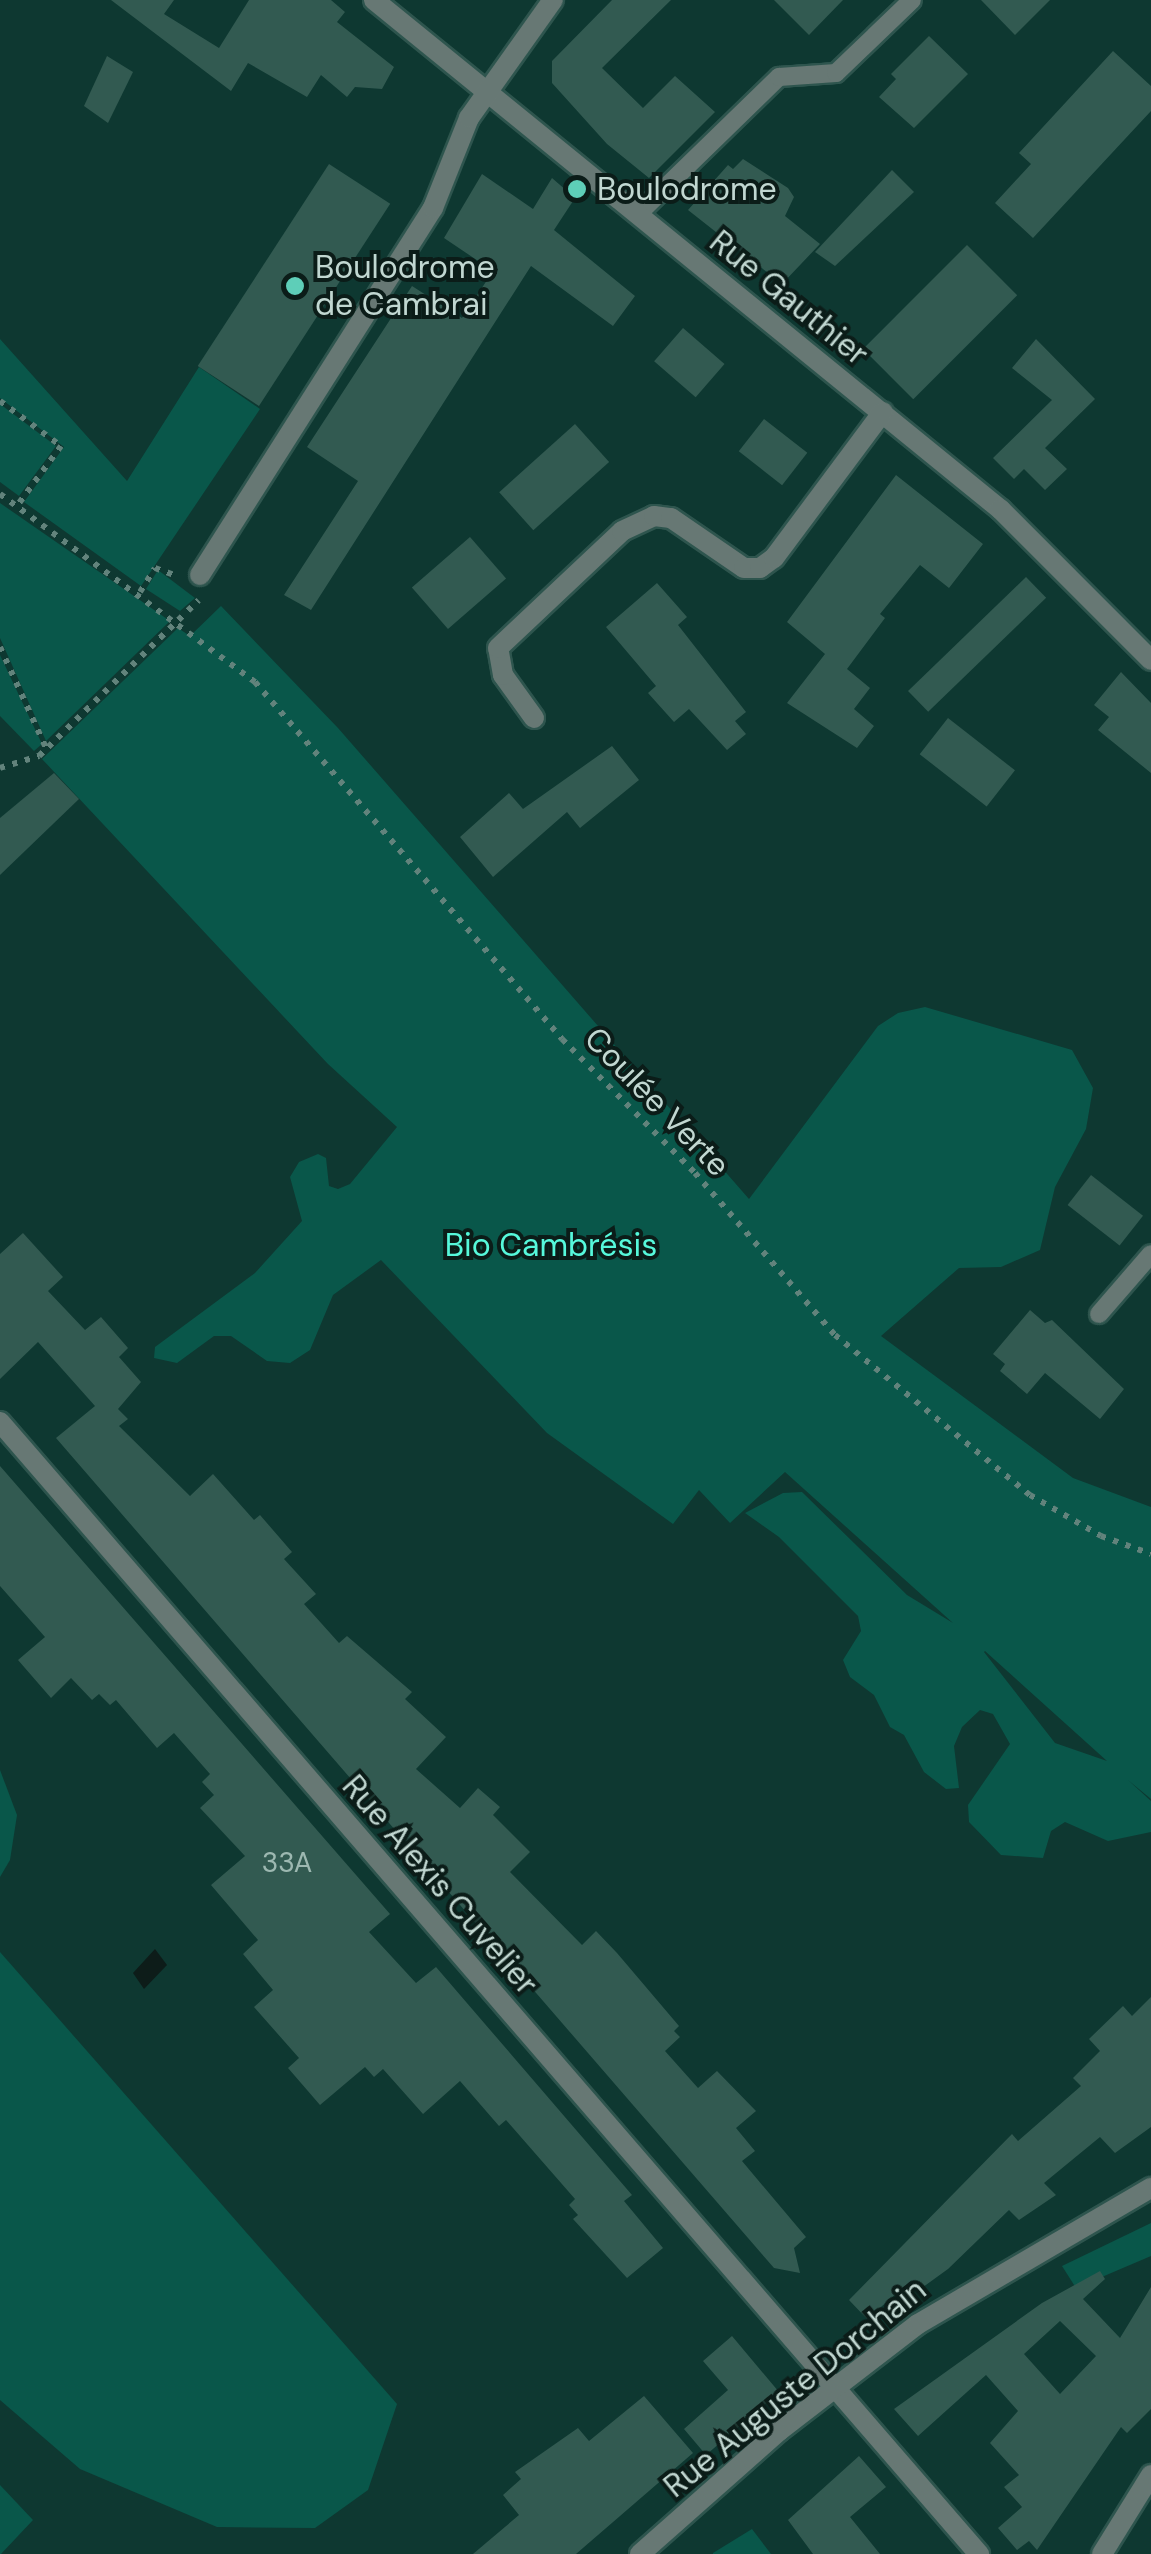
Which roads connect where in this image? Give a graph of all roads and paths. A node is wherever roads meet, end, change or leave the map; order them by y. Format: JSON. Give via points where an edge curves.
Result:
{"nodes":[{"id":1,"x":374,"y":0,"type":"edge"},
{"id":2,"x":553,"y":0,"type":"edge"},
{"id":3,"x":912,"y":0,"type":"edge"},
{"id":4,"x":487,"y":91,"type":"junction"},
{"id":5,"x":638,"y":214,"type":"junction"},
{"id":6,"x":0,"y":401,"type":"edge"},
{"id":7,"x":883,"y":412,"type":"junction"},
{"id":8,"x":0,"y":494,"type":"edge"},
{"id":9,"x":17,"y":506,"type":"junction"},
{"id":10,"x":200,"y":575,"type":"junction"},
{"id":11,"x":140,"y":592,"type":"junction"},
{"id":12,"x":179,"y":620,"type":"junction"},
{"id":13,"x":0,"y":647,"type":"edge"},
{"id":14,"x":1151,"y":660,"type":"edge"},
{"id":15,"x":534,"y":718,"type":"dead end"},
{"id":16,"x":46,"y":748,"type":"junction"},
{"id":17,"x":0,"y":768,"type":"edge"},
{"id":18,"x":1151,"y":1254,"type":"edge"},
{"id":19,"x":1098,"y":1314,"type":"dead end"},
{"id":20,"x":0,"y":1422,"type":"edge"},
{"id":21,"x":1151,"y":1554,"type":"edge"},
{"id":22,"x":1151,"y":2188,"type":"edge"},
{"id":23,"x":834,"y":2386,"type":"junction"},
{"id":24,"x":1151,"y":2475,"type":"edge"},
{"id":25,"x":640,"y":2554,"type":"edge"},
{"id":26,"x":979,"y":2554,"type":"edge"},
{"id":27,"x":1102,"y":2554,"type":"edge"}],
"edges":[{"from":1,"to":4,"type":"street","name":"Rue Gauthier"},
{"from":2,"to":4,"type":"street"},
{"from":3,"to":5,"type":"lane","via":[[836,73],[779,76]]},
{"from":4,"to":5,"type":"street","name":"Rue Gauthier"},
{"from":4,"to":10,"type":"street","via":[[445,166],[433,208]]},
{"from":5,"to":7,"type":"street","name":"Rue Gauthier"},
{"from":6,"to":9,"type":"path","via":[[60,446]]},
{"from":7,"to":14,"type":"street","name":"Rue Gauthier","via":[[1001,510]]},
{"from":7,"to":15,"type":"street","via":[[760,568],[728,559],[671,518],[654,516],[622,532],[498,648],[502,674]]},
{"from":8,"to":9,"type":"path","name":"Coulée Verte"},
{"from":9,"to":11,"type":"path","name":"Coulée Verte"},
{"from":10,"to":11,"type":"path","via":[[178,577],[156,568]]},
{"from":10,"to":12,"type":"path","via":[[198,601]]},
{"from":11,"to":12,"type":"path","name":"Coulée Verte"},
{"from":12,"to":16,"type":"path"},
{"from":12,"to":21,"type":"path","name":"Coulée Verte","via":[[256,682],[562,1039],[695,1173],[800,1302],[1008,1479],[1077,1524]]},
{"from":13,"to":16,"type":"path"},
{"from":16,"to":17,"type":"path"},
{"from":18,"to":19,"type":"lane"},
{"from":20,"to":23,"type":"street","name":"Rue Alexis Cuvelier"},
{"from":22,"to":23,"type":"street","name":"Rue Auguste Dorchain","via":[[952,2300]]},
{"from":23,"to":25,"type":"street","name":"Rue Auguste Dorchain"},
{"from":23,"to":26,"type":"street","name":"Rue Alexis Cuvelier"},
{"from":24,"to":27,"type":"street"}]}
